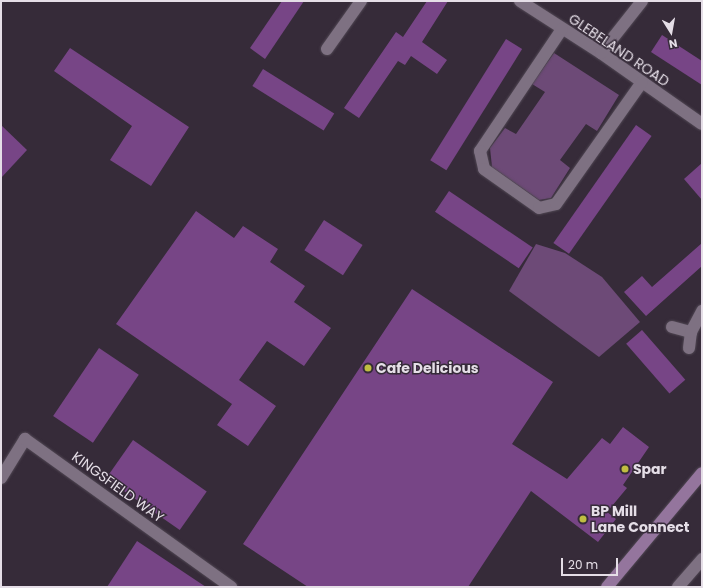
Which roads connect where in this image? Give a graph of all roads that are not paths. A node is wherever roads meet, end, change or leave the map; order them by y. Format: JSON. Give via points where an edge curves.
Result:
{"nodes":[{"id":1,"x":361,"y":1,"type":"edge"},
{"id":2,"x":520,"y":1,"type":"edge"},
{"id":3,"x":642,"y":1,"type":"edge"},
{"id":4,"x":562,"y":29,"type":"junction"},
{"id":5,"x":327,"y":49,"type":"dead end"},
{"id":6,"x":602,"y":53,"type":"junction"},
{"id":7,"x":642,"y":82,"type":"junction"},
{"id":8,"x":702,"y":124,"type":"edge"},
{"id":9,"x":702,"y":311,"type":"edge"},
{"id":10,"x":672,"y":327,"type":"dead end"},
{"id":11,"x":691,"y":332,"type":"junction"},
{"id":12,"x":689,"y":348,"type":"dead end"},
{"id":13,"x":702,"y":473,"type":"edge"},
{"id":14,"x":1,"y":478,"type":"edge"},
{"id":15,"x":702,"y":559,"type":"edge"},
{"id":16,"x":231,"y":587,"type":"edge"},
{"id":17,"x":607,"y":587,"type":"edge"},
{"id":18,"x":678,"y":587,"type":"edge"}],
"edges":[{"from":1,"to":5,"type":"street"},
{"from":2,"to":4,"type":"street","name":"GLEBELAND ROAD"},
{"from":3,"to":6,"type":"street"},
{"from":4,"to":6,"type":"street","name":"GLEBELAND ROAD"},
{"from":4,"to":7,"type":"street","via":[[480,151],[484,169],[539,208],[556,204]]},
{"from":6,"to":7,"type":"street","name":"GLEBELAND ROAD"},
{"from":7,"to":8,"type":"street","name":"GLEBELAND ROAD"},
{"from":9,"to":11,"type":"street"},
{"from":10,"to":11,"type":"street"},
{"from":11,"to":12,"type":"street"},
{"from":13,"to":17,"type":"street"},
{"from":14,"to":16,"type":"street","name":"KINGSFIELD WAY","via":[[25,439]]},
{"from":15,"to":18,"type":"street"}]}
